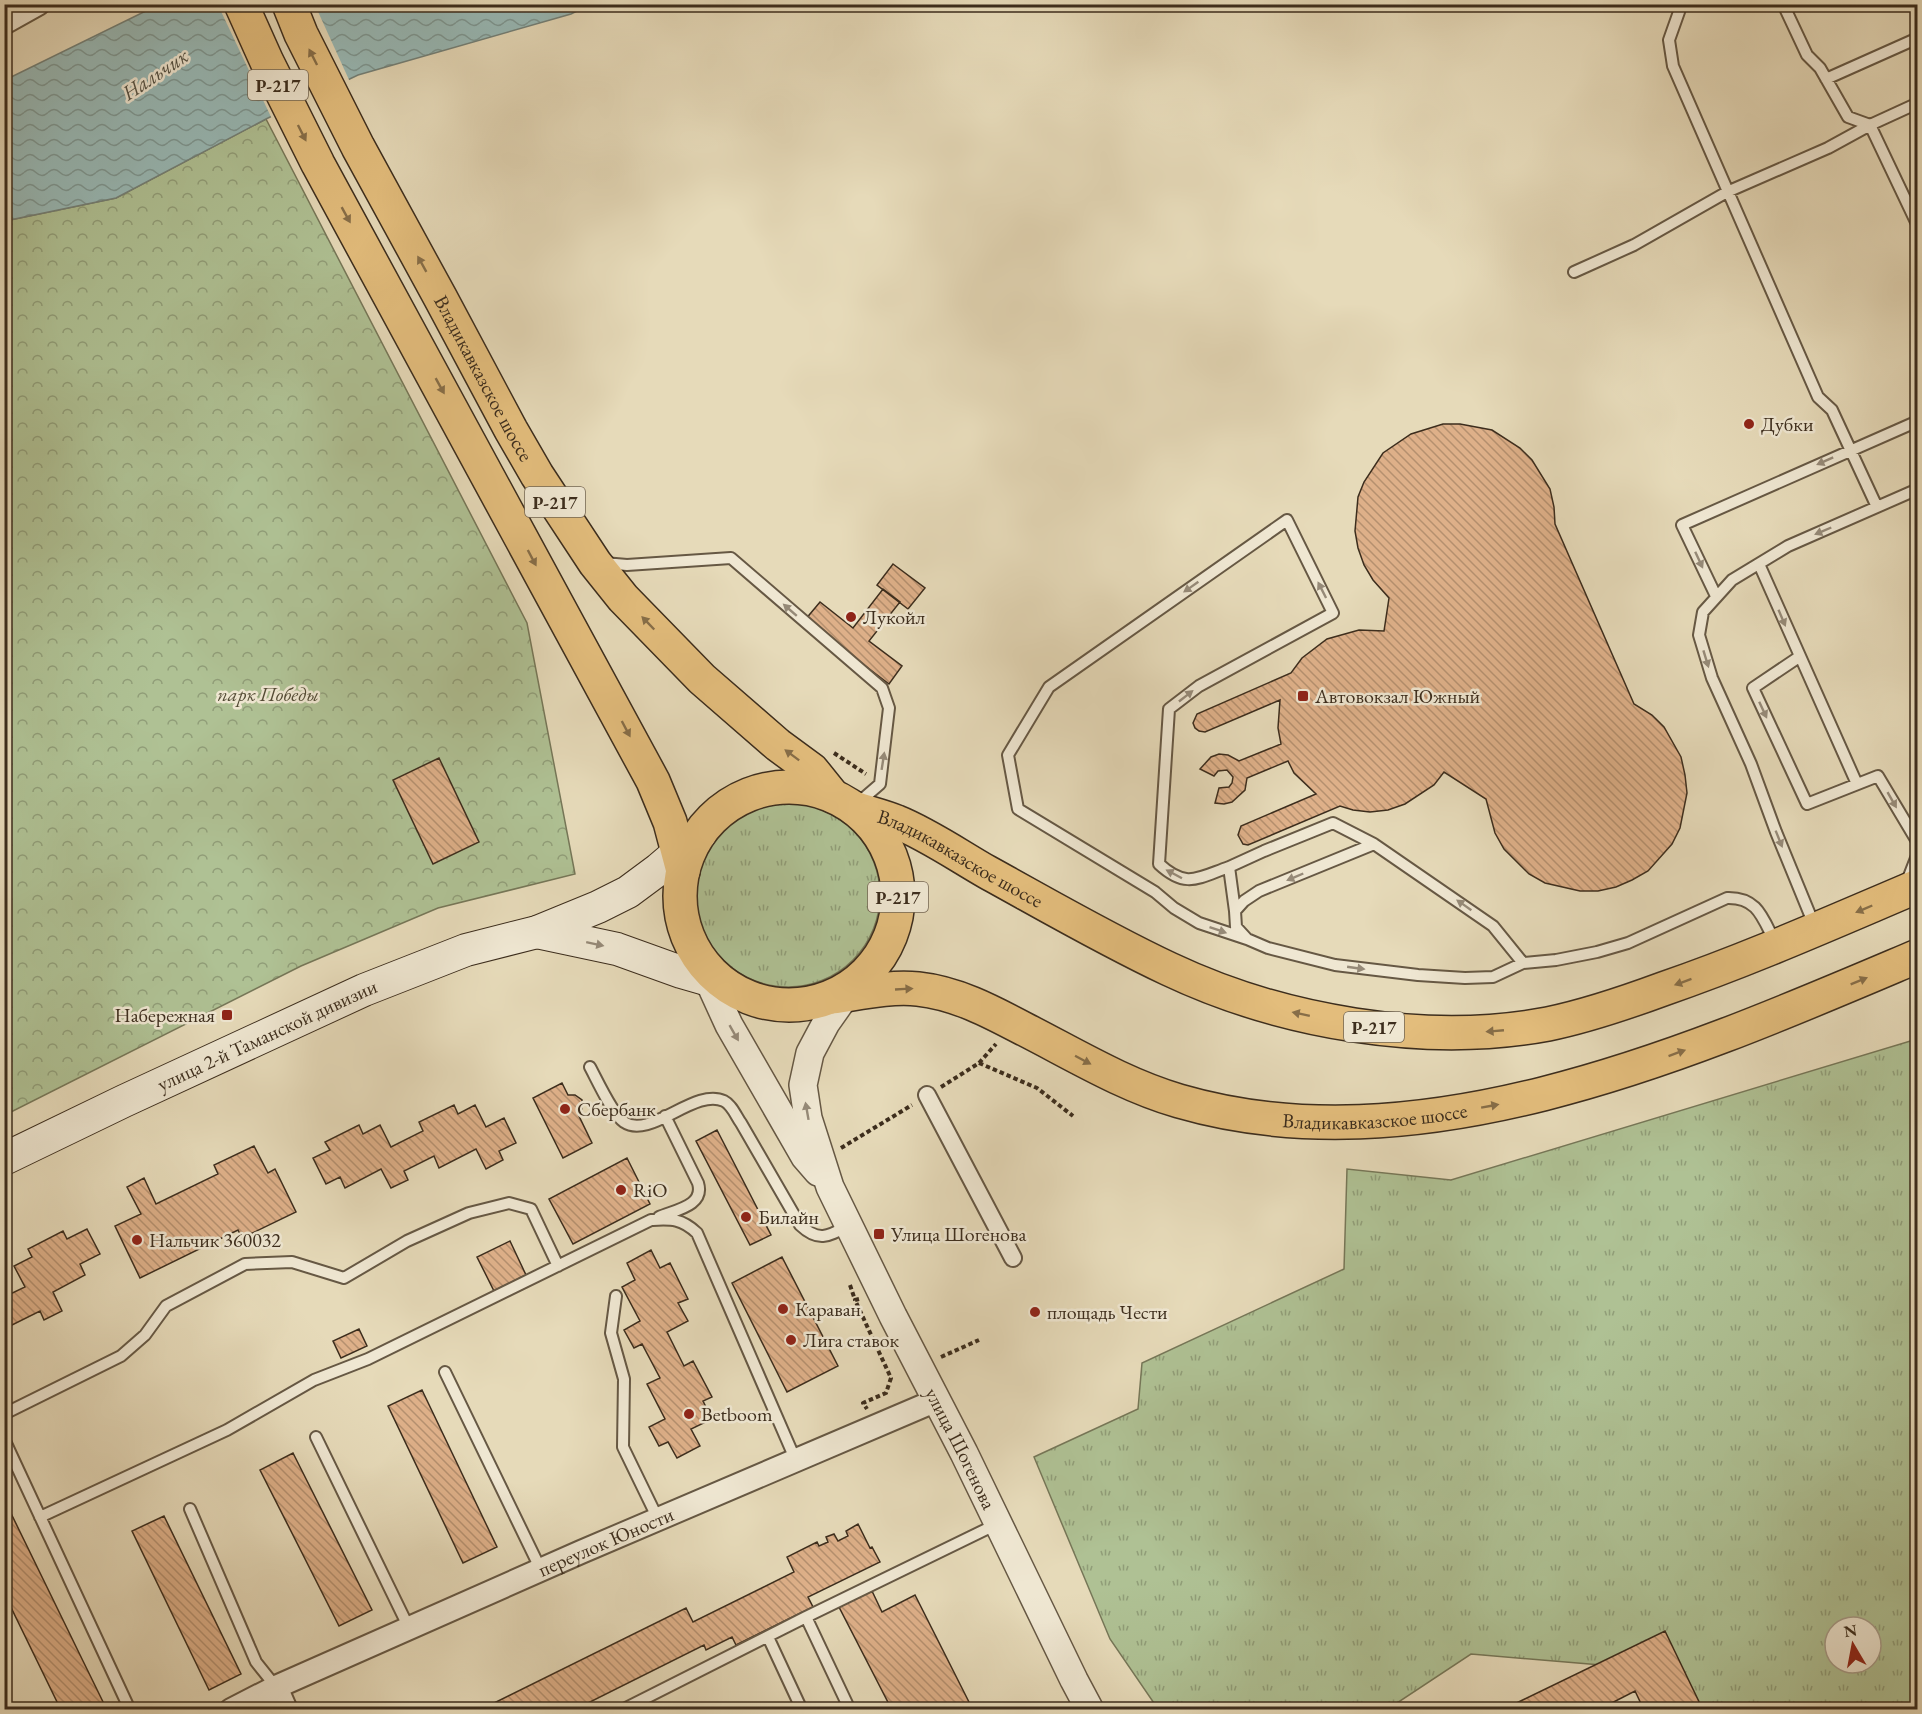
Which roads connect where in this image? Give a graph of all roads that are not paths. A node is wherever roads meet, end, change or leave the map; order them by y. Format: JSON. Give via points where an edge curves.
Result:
{"nodes":[{"id":1,"x":38,"y":4,"type":"edge"},
{"id":2,"x":241,"y":4,"type":"edge"},
{"id":3,"x":289,"y":4,"type":"edge"},
{"id":4,"x":1684,"y":4,"type":"edge"},
{"id":5,"x":1783,"y":4,"type":"edge"},
{"id":6,"x":4,"y":22,"type":"edge"},
{"id":7,"x":1917,"y":38,"type":"edge"},
{"id":8,"x":1826,"y":79,"type":"junction"},
{"id":9,"x":1917,"y":103,"type":"edge"},
{"id":10,"x":1870,"y":125,"type":"junction"},
{"id":11,"x":1727,"y":192,"type":"junction"},
{"id":12,"x":1917,"y":226,"type":"edge"},
{"id":13,"x":1574,"y":272,"type":"dead end"},
{"id":14,"x":1917,"y":421,"type":"edge"},
{"id":15,"x":1850,"y":450,"type":"junction"},
{"id":16,"x":1917,"y":489,"type":"edge"},
{"id":17,"x":1877,"y":507,"type":"junction"},
{"id":18,"x":596,"y":563,"type":"junction"},
{"id":19,"x":1759,"y":564,"type":"junction"},
{"id":20,"x":1716,"y":596,"type":"junction"},
{"id":21,"x":1799,"y":657,"type":"junction"},
{"id":22,"x":1857,"y":784,"type":"junction"},
{"id":23,"x":843,"y":802,"type":"junction"},
{"id":24,"x":1917,"y":843,"type":"edge"},
{"id":25,"x":1374,"y":844,"type":"junction"},
{"id":26,"x":687,"y":852,"type":"junction"},
{"id":27,"x":1917,"y":854,"type":"edge"},
{"id":28,"x":1229,"y":867,"type":"junction"},
{"id":29,"x":1910,"y":889,"type":"edge"},
{"id":30,"x":1235,"y":911,"type":"junction"},
{"id":31,"x":1817,"y":929,"type":"junction"},
{"id":32,"x":537,"y":932,"type":"junction"},
{"id":33,"x":1247,"y":939,"type":"junction"},
{"id":34,"x":1777,"y":946,"type":"junction"},
{"id":35,"x":1917,"y":956,"type":"edge"},
{"id":36,"x":1523,"y":963,"type":"junction"},
{"id":37,"x":711,"y":973,"type":"junction"},
{"id":38,"x":843,"y":993,"type":"junction"},
{"id":39,"x":590,"y":1067,"type":"dead end"},
{"id":40,"x":922,"y":1098,"type":"road end"},
{"id":41,"x":665,"y":1116,"type":"junction"},
{"id":42,"x":4,"y":1159,"type":"edge"},
{"id":43,"x":830,"y":1187,"type":"junction"},
{"id":44,"x":651,"y":1220,"type":"junction"},
{"id":45,"x":849,"y":1225,"type":"junction"},
{"id":46,"x":1008,"y":1260,"type":"dead end"},
{"id":47,"x":558,"y":1266,"type":"junction"},
{"id":48,"x":616,"y":1296,"type":"dead end"},
{"id":49,"x":445,"y":1372,"type":"dead end"},
{"id":50,"x":937,"y":1400,"type":"junction"},
{"id":51,"x":4,"y":1414,"type":"edge"},
{"id":52,"x":316,"y":1437,"type":"dead end"},
{"id":53,"x":4,"y":1439,"type":"edge"},
{"id":54,"x":796,"y":1461,"type":"junction"},
{"id":55,"x":190,"y":1509,"type":"dead end"},
{"id":56,"x":40,"y":1517,"type":"junction"},
{"id":57,"x":658,"y":1519,"type":"junction"},
{"id":58,"x":998,"y":1523,"type":"junction"},
{"id":59,"x":542,"y":1570,"type":"junction"},
{"id":60,"x":806,"y":1617,"type":"junction"},
{"id":61,"x":409,"y":1628,"type":"junction"},
{"id":62,"x":768,"y":1637,"type":"junction"},
{"id":63,"x":276,"y":1687,"type":"junction"},
{"id":64,"x":130,"y":1710,"type":"edge"},
{"id":65,"x":231,"y":1710,"type":"edge"},
{"id":66,"x":286,"y":1710,"type":"edge"},
{"id":67,"x":622,"y":1710,"type":"edge"},
{"id":68,"x":802,"y":1710,"type":"edge"},
{"id":69,"x":850,"y":1710,"type":"edge"},
{"id":70,"x":1090,"y":1710,"type":"edge"}],
"edges":[{"from":1,"to":6,"type":"street"},
{"from":2,"to":26,"type":"main road","number":"Р-217","one_way":true,"via":[[318,164],[654,781]]},
{"from":18,"to":3,"type":"main road","name":"Владикавказское шоссе","number":"Р-217","one_way":true,"via":[[516,439],[358,147]]},
{"from":4,"to":11,"type":"lane","via":[[1669,40],[1673,66]]},
{"from":5,"to":8,"type":"lane","via":[[1807,55]]},
{"from":7,"to":8,"type":"lane"},
{"from":8,"to":10,"type":"lane","via":[[1848,117]]},
{"from":9,"to":10,"type":"lane"},
{"from":10,"to":11,"type":"lane","via":[[1828,148]]},
{"from":10,"to":12,"type":"lane"},
{"from":11,"to":13,"type":"lane","via":[[1634,245]]},
{"from":11,"to":15,"type":"lane","via":[[1818,397],[1832,410]]},
{"from":14,"to":15,"type":"lane"},
{"from":15,"to":17,"type":"lane"},
{"from":15,"to":20,"type":"lane","one_way":true,"via":[[1682,525]]},
{"from":16,"to":17,"type":"lane"},
{"from":17,"to":19,"type":"lane","one_way":true,"via":[[1788,546]]},
{"from":23,"to":18,"type":"main road","name":"Владикавказское шоссе","number":"Р-217","one_way":true,"via":[[812,770],[702,679],[623,598]]},
{"from":23,"to":18,"type":"lane","one_way":true,"via":[[880,784],[889,708],[882,688],[730,558],[627,565]]},
{"from":19,"to":20,"type":"lane","via":[[1732,580]]},
{"from":19,"to":21,"type":"lane","one_way":true},
{"from":20,"to":31,"type":"lane","one_way":true,"via":[[1703,612],[1699,635],[1712,678]]},
{"from":21,"to":22,"type":"lane"},
{"from":21,"to":22,"type":"lane","one_way":true,"via":[[1753,688],[1807,804]]},
{"from":22,"to":24,"type":"lane","one_way":true,"via":[[1878,776]]},
{"from":23,"to":26,"type":"main road","number":"Р-217","via":[[809,789],[759,791],[716,815]]},
{"from":34,"to":23,"type":"main road","name":"Владикавказское шоссе","number":"Р-217","one_way":true,"via":[[1615,1006],[1524,1028],[1424,1031],[1327,1020],[1235,996],[1168,969],[899,823]]},
{"from":23,"to":38,"type":"main road","number":"Р-217","via":[[875,828],[890,854],[898,882],[898,912],[890,941],[874,966]]},
{"from":25,"to":28,"type":"lane","via":[[1333,823]]},
{"from":25,"to":30,"type":"lane","one_way":true,"via":[[1259,891]]},
{"from":36,"to":25,"type":"lane","one_way":true,"via":[[1493,926]]},
{"from":26,"to":32,"type":"main road","name":"улица 2-й Таманской дивизии","via":[[628,892]]},
{"from":26,"to":37,"type":"main road","number":"Р-217","via":[[680,906],[683,923]]},
{"from":27,"to":29,"type":"lane"},
{"from":28,"to":30,"type":"lane"},
{"from":28,"to":33,"type":"lane","one_way":true,"via":[[1190,880],[1171,875],[1159,864],[1169,709],[1198,686],[1333,613],[1287,520],[1049,687],[1008,755],[1018,809],[1199,923]]},
{"from":29,"to":31,"type":"main road","name":"Владикавказское шоссе","number":"Р-217","one_way":true},
{"from":30,"to":33,"type":"lane","via":[[1236,927]]},
{"from":31,"to":34,"type":"main road","name":"Владикавказское шоссе","number":"Р-217"},
{"from":32,"to":37,"type":"main road","one_way":true},
{"from":32,"to":42,"type":"main road","name":"улица 2-й Таманской дивизии","via":[[466,950],[364,990]]},
{"from":33,"to":36,"type":"lane","one_way":true,"via":[[1335,965],[1418,975],[1493,977]]},
{"from":34,"to":36,"type":"lane","via":[[1754,904],[1727,898],[1597,952]]},
{"from":38,"to":35,"type":"main road","name":"Владикавказское шоссе","number":"Р-217","one_way":true,"via":[[910,989],[949,994],[1114,1076],[1180,1102],[1251,1116],[1348,1122],[1423,1117],[1495,1105],[1599,1078],[1732,1033]]},
{"from":37,"to":38,"type":"main road","number":"Р-217","via":[[745,996],[766,1003],[789,1006]]},
{"from":37,"to":43,"type":"street","one_way":true,"via":[[729,1025],[805,1157]]},
{"from":43,"to":38,"type":"street","one_way":true,"via":[[808,1118],[803,1085],[810,1053]]},
{"from":39,"to":41,"type":"lane","via":[[625,1123],[637,1126]]},
{"from":40,"to":46,"type":"street"},
{"from":41,"to":44,"type":"lane","via":[[700,1194],[695,1202]]},
{"from":41,"to":45,"type":"lane","via":[[702,1101],[724,1101],[806,1230],[827,1237]]},
{"from":43,"to":45,"type":"street","name":"улица Шогенова"},
{"from":44,"to":47,"type":"lane"},
{"from":44,"to":54,"type":"lane","via":[[686,1223],[697,1233]]},
{"from":45,"to":50,"type":"street","name":"улица Шогенова"},
{"from":47,"to":51,"type":"lane","via":[[531,1209],[509,1203],[468,1213],[407,1241],[344,1278],[292,1262],[245,1264],[166,1306],[145,1335],[121,1356]]},
{"from":47,"to":56,"type":"lane","via":[[368,1359],[315,1380],[228,1430]]},
{"from":48,"to":57,"type":"lane","via":[[611,1333],[624,1379],[623,1447]]},
{"from":49,"to":59,"type":"lane"},
{"from":50,"to":54,"type":"street","name":"переулок Юности"},
{"from":50,"to":58,"type":"street","name":"улица Шогенова"},
{"from":52,"to":61,"type":"lane"},
{"from":53,"to":56,"type":"lane"},
{"from":54,"to":57,"type":"street","name":"переулок Юности"},
{"from":55,"to":63,"type":"lane","via":[[256,1662]]},
{"from":56,"to":64,"type":"lane"},
{"from":57,"to":59,"type":"street","name":"переулок Юности"},
{"from":58,"to":60,"type":"lane"},
{"from":58,"to":70,"type":"street","name":"улица Шогенова"},
{"from":59,"to":61,"type":"street","name":"переулок Юности"},
{"from":60,"to":62,"type":"lane"},
{"from":60,"to":69,"type":"lane"},
{"from":61,"to":63,"type":"street","name":"переулок Юности"},
{"from":62,"to":67,"type":"lane"},
{"from":62,"to":68,"type":"lane"},
{"from":63,"to":65,"type":"street","name":"переулок Юности"},
{"from":63,"to":66,"type":"street"}]}
